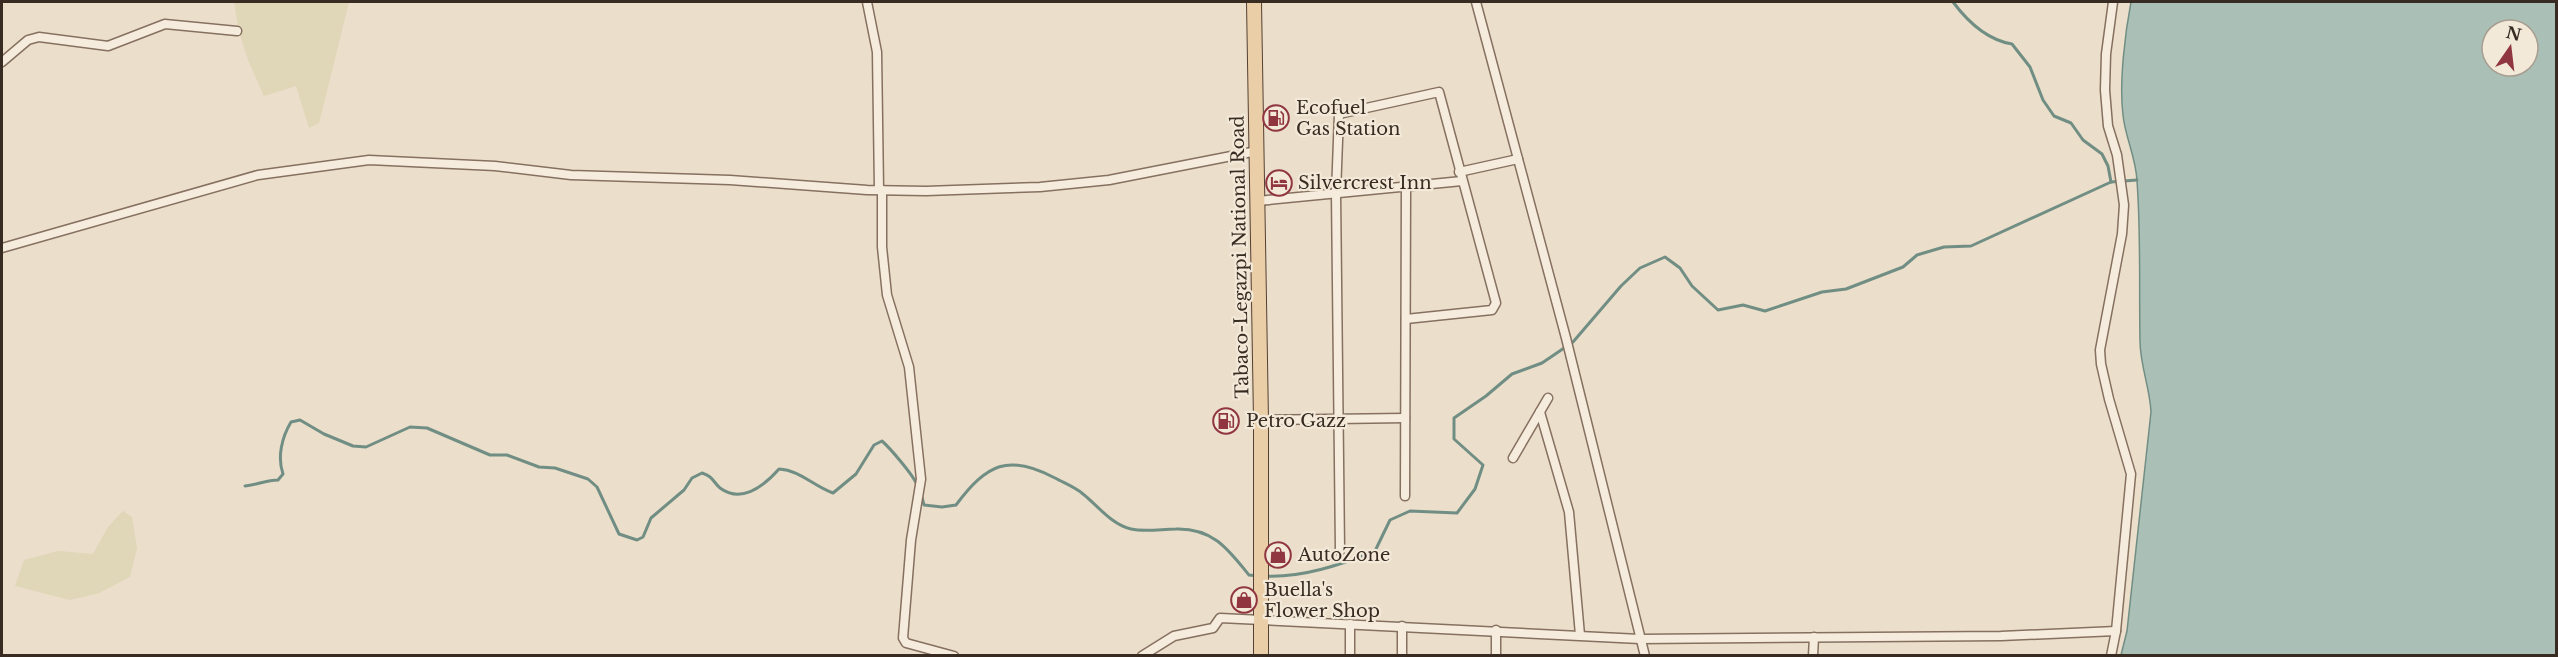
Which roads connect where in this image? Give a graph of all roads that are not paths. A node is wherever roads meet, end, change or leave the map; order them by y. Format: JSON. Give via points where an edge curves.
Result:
{"nodes":[{"id":1,"x":867,"y":2,"type":"edge"},
{"id":2,"x":1254,"y":2,"type":"edge"},
{"id":3,"x":1476,"y":2,"type":"edge"},
{"id":4,"x":2113,"y":2,"type":"edge"},
{"id":5,"x":237,"y":30,"type":"dead end"},
{"id":6,"x":2,"y":62,"type":"edge"},
{"id":7,"x":1257,"y":151,"type":"junction"},
{"id":8,"x":1518,"y":159,"type":"junction"},
{"id":9,"x":1460,"y":177,"type":"junction"},
{"id":10,"x":1406,"y":187,"type":"junction"},
{"id":11,"x":880,"y":190,"type":"junction"},
{"id":12,"x":1336,"y":193,"type":"junction"},
{"id":13,"x":1258,"y":201,"type":"junction"},
{"id":14,"x":2,"y":248,"type":"edge"},
{"id":15,"x":1406,"y":319,"type":"junction"},
{"id":16,"x":1548,"y":398,"type":"dead end"},
{"id":17,"x":1540,"y":412,"type":"junction"},
{"id":18,"x":1405,"y":418,"type":"junction"},
{"id":19,"x":1339,"y":419,"type":"junction"},
{"id":20,"x":1261,"y":420,"type":"junction"},
{"id":21,"x":1514,"y":458,"type":"dead end"},
{"id":22,"x":1405,"y":496,"type":"dead end"},
{"id":23,"x":1340,"y":551,"type":"dead end"},
{"id":24,"x":1260,"y":620,"type":"junction"},
{"id":25,"x":1350,"y":624,"type":"junction"},
{"id":26,"x":1402,"y":626,"type":"junction"},
{"id":27,"x":1496,"y":630,"type":"junction"},
{"id":28,"x":2116,"y":631,"type":"junction"},
{"id":29,"x":1580,"y":635,"type":"junction"},
{"id":30,"x":1814,"y":637,"type":"junction"},
{"id":31,"x":1641,"y":639,"type":"junction"},
{"id":32,"x":954,"y":656,"type":"edge"},
{"id":33,"x":1142,"y":656,"type":"edge"},
{"id":34,"x":1261,"y":656,"type":"edge"},
{"id":35,"x":1350,"y":656,"type":"edge"},
{"id":36,"x":1402,"y":656,"type":"edge"},
{"id":37,"x":1496,"y":656,"type":"edge"},
{"id":38,"x":1645,"y":656,"type":"edge"},
{"id":39,"x":1813,"y":656,"type":"edge"},
{"id":40,"x":2111,"y":656,"type":"edge"}],
"edges":[{"from":1,"to":11,"type":"street","via":[[877,52]]},
{"from":2,"to":7,"type":"main road","name":"Tabaco-Legazpi National Road"},
{"from":3,"to":8,"type":"street"},
{"from":4,"to":28,"type":"street","via":[[2105,90],[2124,205],[2100,350],[2109,399],[2131,474]]},
{"from":5,"to":6,"type":"street","via":[[165,24],[108,45],[94,46],[39,37],[28,40]]},
{"from":7,"to":11,"type":"street","via":[[1174,169],[1040,187]]},
{"from":7,"to":13,"type":"main road","name":"Tabaco-Legazpi National Road"},
{"from":8,"to":9,"type":"street"},
{"from":8,"to":31,"type":"street"},
{"from":9,"to":10,"type":"street"},
{"from":9,"to":12,"type":"street","via":[[1439,92],[1339,114]]},
{"from":9,"to":15,"type":"street","via":[[1496,303],[1492,310]]},
{"from":10,"to":12,"type":"street"},
{"from":10,"to":15,"type":"street"},
{"from":11,"to":14,"type":"street","via":[[571,175],[495,166],[369,160],[258,175]]},
{"from":11,"to":32,"type":"street","via":[[887,295],[909,367],[921,479],[911,540],[903,638],[906,643]]},
{"from":12,"to":13,"type":"street"},
{"from":12,"to":19,"type":"street"},
{"from":13,"to":20,"type":"main road","name":"Tabaco-Legazpi National Road"},
{"from":15,"to":18,"type":"street"},
{"from":16,"to":17,"type":"street"},
{"from":17,"to":21,"type":"street"},
{"from":17,"to":29,"type":"street","via":[[1569,512]]},
{"from":18,"to":19,"type":"street"},
{"from":18,"to":22,"type":"street"},
{"from":19,"to":20,"type":"street"},
{"from":19,"to":23,"type":"street"},
{"from":20,"to":24,"type":"main road","name":"Tabaco-Legazpi National Road"},
{"from":24,"to":25,"type":"street"},
{"from":24,"to":33,"type":"street","via":[[1220,618],[1213,628],[1174,636]]},
{"from":24,"to":34,"type":"main road","name":"Tabaco-Legazpi National Road"},
{"from":25,"to":26,"type":"street"},
{"from":25,"to":35,"type":"street"},
{"from":26,"to":27,"type":"street"},
{"from":26,"to":36,"type":"street"},
{"from":27,"to":29,"type":"street"},
{"from":27,"to":37,"type":"street"},
{"from":28,"to":30,"type":"street"},
{"from":28,"to":40,"type":"street"},
{"from":29,"to":31,"type":"street"},
{"from":30,"to":31,"type":"street"},
{"from":30,"to":39,"type":"street"},
{"from":31,"to":38,"type":"street"}]}
